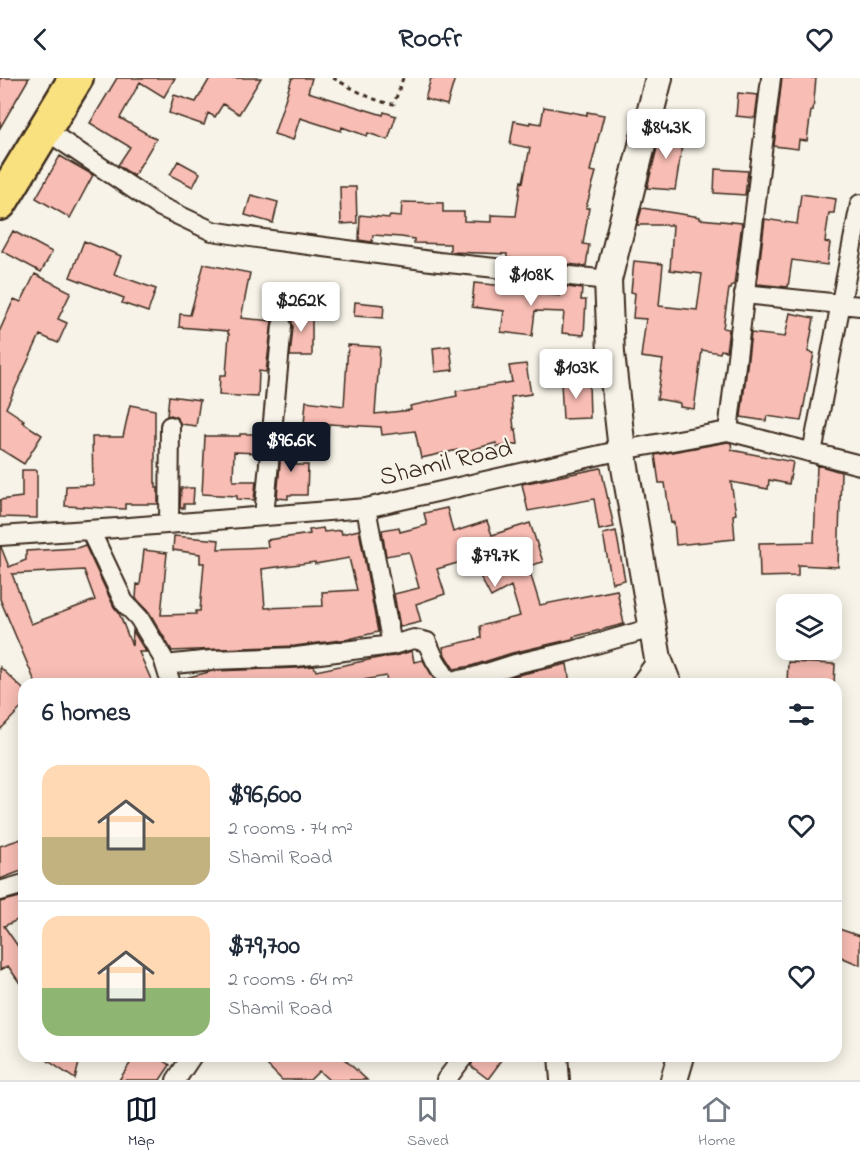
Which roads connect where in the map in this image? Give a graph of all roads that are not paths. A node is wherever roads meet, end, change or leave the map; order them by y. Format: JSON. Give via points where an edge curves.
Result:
{"nodes":[{"id":1,"x":76,"y":78,"type":"edge"},
{"id":2,"x":659,"y":78,"type":"edge"},
{"id":3,"x":771,"y":78,"type":"edge"},
{"id":4,"x":44,"y":129,"type":"junction"},
{"id":5,"x":0,"y":203,"type":"edge"},
{"id":6,"x":860,"y":204,"type":"edge"},
{"id":7,"x":608,"y":280,"type":"junction"},
{"id":8,"x":744,"y":294,"type":"junction"},
{"id":9,"x":842,"y":304,"type":"junction"},
{"id":10,"x":860,"y":306,"type":"edge"},
{"id":11,"x":282,"y":326,"type":"dead end"},
{"id":12,"x":170,"y":426,"type":"dead end"},
{"id":13,"x":728,"y":431,"type":"junction"},
{"id":14,"x":622,"y":450,"type":"junction"},
{"id":15,"x":812,"y":453,"type":"junction"},
{"id":16,"x":860,"y":465,"type":"edge"},
{"id":17,"x":366,"y":508,"type":"junction"},
{"id":18,"x":264,"y":516,"type":"junction"},
{"id":19,"x":169,"y":523,"type":"junction"},
{"id":20,"x":90,"y":530,"type":"junction"},
{"id":21,"x":0,"y":536,"type":"edge"},
{"id":22,"x":652,"y":628,"type":"junction"},
{"id":23,"x":392,"y":645,"type":"junction"},
{"id":24,"x":658,"y":659,"type":"junction"},
{"id":25,"x":165,"y":665,"type":"junction"},
{"id":26,"x":169,"y":678,"type":"edge"},
{"id":27,"x":444,"y":678,"type":"edge"},
{"id":28,"x":469,"y":678,"type":"edge"},
{"id":29,"x":644,"y":678,"type":"edge"},
{"id":30,"x":666,"y":678,"type":"edge"},
{"id":31,"x":18,"y":886,"type":"edge"},
{"id":32,"x":0,"y":891,"type":"edge"},
{"id":33,"x":188,"y":1062,"type":"edge"},
{"id":34,"x":460,"y":1062,"type":"edge"},
{"id":35,"x":558,"y":1062,"type":"edge"},
{"id":36,"x":679,"y":1062,"type":"edge"},
{"id":37,"x":176,"y":1080,"type":"edge"},
{"id":38,"x":446,"y":1080,"type":"edge"},
{"id":39,"x":560,"y":1080,"type":"edge"},
{"id":40,"x":674,"y":1080,"type":"edge"}],
"edges":[{"from":1,"to":4,"type":"highway"},
{"from":2,"to":7,"type":"street"},
{"from":3,"to":8,"type":"street"},
{"from":4,"to":5,"type":"highway"},
{"from":4,"to":7,"type":"street","via":[[159,206],[212,231]]},
{"from":6,"to":9,"type":"street"},
{"from":7,"to":14,"type":"street","via":[[611,353]]},
{"from":8,"to":9,"type":"street"},
{"from":8,"to":13,"type":"street"},
{"from":9,"to":10,"type":"street"},
{"from":9,"to":15,"type":"street"},
{"from":11,"to":18,"type":"street"},
{"from":12,"to":19,"type":"street"},
{"from":13,"to":14,"type":"street","name":"Shamil Road"},
{"from":13,"to":15,"type":"street","name":"Shamil Road"},
{"from":14,"to":17,"type":"street","name":"Shamil Road"},
{"from":14,"to":22,"type":"street"},
{"from":15,"to":16,"type":"street","name":"Shamil Road"},
{"from":17,"to":18,"type":"street","name":"Shamil Road"},
{"from":17,"to":23,"type":"street"},
{"from":18,"to":19,"type":"street","name":"Shamil Road"},
{"from":19,"to":20,"type":"street","name":"Shamil Road"},
{"from":20,"to":21,"type":"street","name":"Shamil Road"},
{"from":20,"to":25,"type":"street","via":[[124,602],[139,618]]},
{"from":22,"to":24,"type":"street"},
{"from":22,"to":28,"type":"street"},
{"from":23,"to":25,"type":"street","via":[[296,657]]},
{"from":23,"to":27,"type":"street","via":[[414,639],[427,642]]},
{"from":24,"to":29,"type":"street"},
{"from":24,"to":30,"type":"street"},
{"from":25,"to":26,"type":"street"},
{"from":31,"to":32,"type":"street"},
{"from":33,"to":37,"type":"street"},
{"from":34,"to":38,"type":"street"},
{"from":35,"to":39,"type":"street"},
{"from":36,"to":40,"type":"street"}]}
